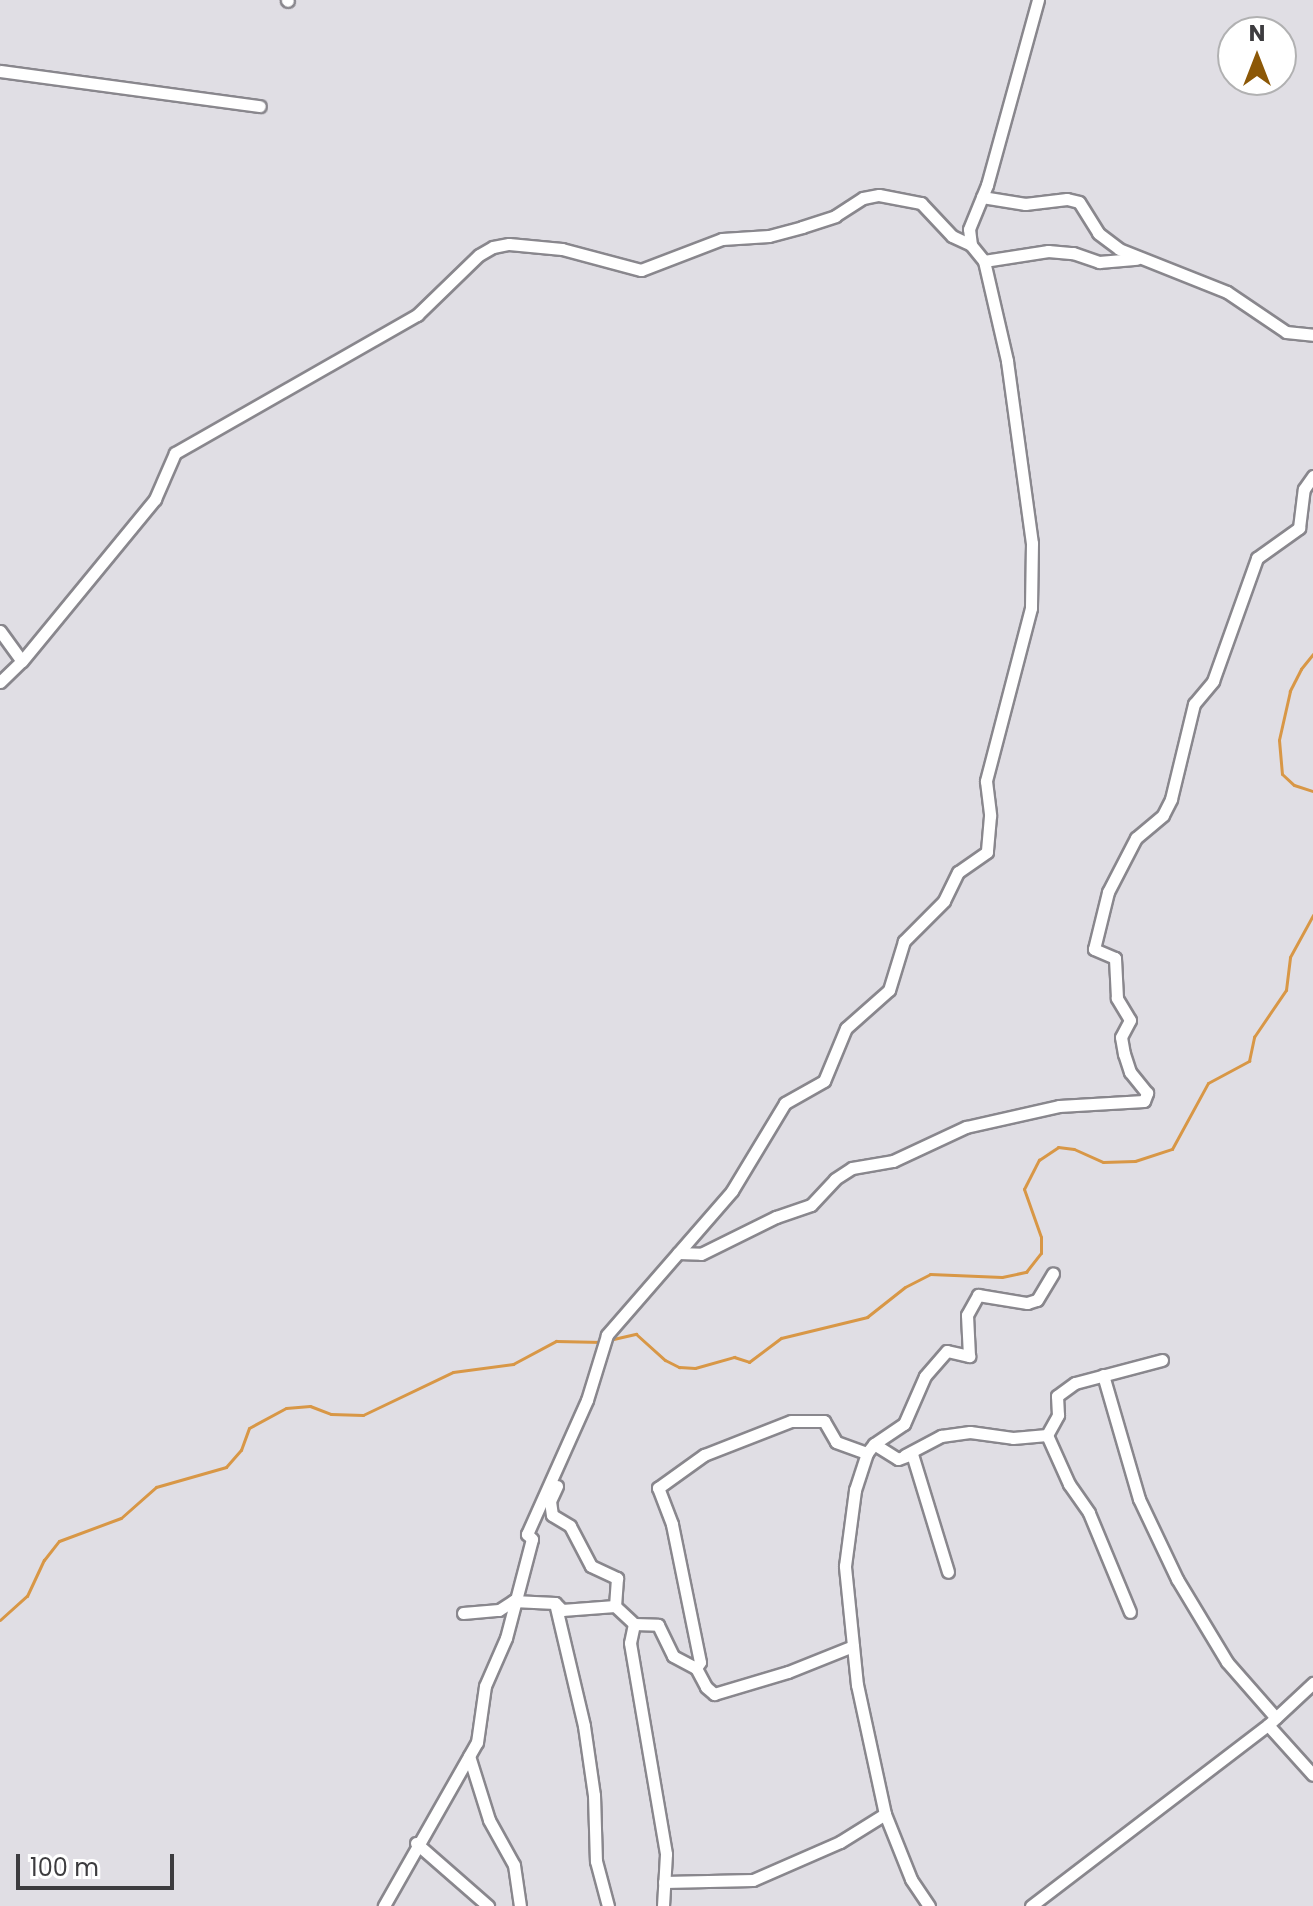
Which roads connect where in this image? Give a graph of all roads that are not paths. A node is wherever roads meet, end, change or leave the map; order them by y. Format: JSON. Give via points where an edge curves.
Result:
{"nodes":[{"id":1,"x":1038,"y":0,"type":"edge"},
{"id":2,"x":0,"y":71,"type":"edge"},
{"id":3,"x":260,"y":106,"type":"dead end"},
{"id":4,"x":982,"y":197,"type":"junction"},
{"id":5,"x":971,"y":245,"type":"junction"},
{"id":6,"x":1140,"y":259,"type":"junction"},
{"id":7,"x":984,"y":261,"type":"junction"},
{"id":8,"x":1313,"y":335,"type":"edge"},
{"id":9,"x":1313,"y":476,"type":"edge"},
{"id":10,"x":0,"y":631,"type":"edge"},
{"id":11,"x":22,"y":661,"type":"junction"},
{"id":12,"x":0,"y":682,"type":"edge"},
{"id":13,"x":678,"y":1253,"type":"junction"},
{"id":14,"x":1053,"y":1273,"type":"dead end"},
{"id":15,"x":1162,"y":1360,"type":"dead end"},
{"id":16,"x":1103,"y":1375,"type":"junction"},
{"id":17,"x":1047,"y":1435,"type":"junction"},
{"id":18,"x":871,"y":1448,"type":"junction"},
{"id":19,"x":563,"y":1454,"type":"junction"},
{"id":20,"x":898,"y":1459,"type":"junction"},
{"id":21,"x":948,"y":1572,"type":"dead end"},
{"id":22,"x":513,"y":1601,"type":"junction"},
{"id":23,"x":555,"y":1603,"type":"junction"},
{"id":24,"x":615,"y":1606,"type":"junction"},
{"id":25,"x":1130,"y":1612,"type":"dead end"},
{"id":26,"x":463,"y":1613,"type":"dead end"},
{"id":27,"x":634,"y":1624,"type":"junction"},
{"id":28,"x":853,"y":1646,"type":"junction"},
{"id":29,"x":696,"y":1668,"type":"junction"},
{"id":30,"x":1313,"y":1685,"type":"edge"},
{"id":31,"x":1272,"y":1722,"type":"junction"},
{"id":32,"x":469,"y":1756,"type":"junction"},
{"id":33,"x":1313,"y":1775,"type":"edge"},
{"id":34,"x":885,"y":1814,"type":"junction"},
{"id":35,"x":416,"y":1843,"type":"junction"},
{"id":36,"x":664,"y":1882,"type":"junction"},
{"id":37,"x":384,"y":1906,"type":"edge"},
{"id":38,"x":488,"y":1906,"type":"edge"},
{"id":39,"x":520,"y":1906,"type":"edge"},
{"id":40,"x":608,"y":1906,"type":"edge"},
{"id":41,"x":663,"y":1906,"type":"edge"},
{"id":42,"x":929,"y":1906,"type":"edge"},
{"id":43,"x":1031,"y":1906,"type":"edge"}],
"edges":[{"from":1,"to":4,"type":"street"},
{"from":2,"to":3,"type":"street"},
{"from":4,"to":5,"type":"street","via":[[969,229]]},
{"from":4,"to":6,"type":"street","via":[[1025,204],[1079,202],[1098,233]]},
{"from":5,"to":7,"type":"street"},
{"from":5,"to":11,"type":"street","via":[[952,236],[921,203],[879,195],[802,227],[712,242],[641,270],[562,249],[493,247],[417,315],[175,453],[155,499]]},
{"from":6,"to":7,"type":"street","via":[[1099,262],[1048,251]]},
{"from":6,"to":8,"type":"street","via":[[1227,292],[1286,332]]},
{"from":7,"to":13,"type":"street","via":[[1007,361],[1032,543],[1031,608],[986,781],[987,852],[958,872],[944,901],[904,941],[889,990],[846,1028],[824,1081],[785,1103],[732,1191]]},
{"from":9,"to":13,"type":"street","via":[[1304,489],[1299,528],[1257,558],[1213,681],[1194,704],[1171,799],[1163,815],[1136,838],[1108,892],[1094,949],[1115,958],[1117,998],[1130,1020],[1121,1037],[1124,1054],[1147,1093],[1144,1101],[1059,1106],[966,1127],[893,1161],[852,1168],[811,1205],[701,1254]]},
{"from":10,"to":11,"type":"street"},
{"from":11,"to":12,"type":"street"},
{"from":13,"to":19,"type":"street","via":[[607,1335]]},
{"from":14,"to":18,"type":"street","via":[[1037,1300],[1027,1303],[978,1295],[967,1315],[969,1356],[947,1351],[925,1376],[904,1424]]},
{"from":15,"to":16,"type":"street"},
{"from":16,"to":17,"type":"street","via":[[1075,1383],[1057,1396],[1058,1415]]},
{"from":16,"to":31,"type":"street","via":[[1139,1499],[1177,1579],[1227,1662]]},
{"from":17,"to":20,"type":"street","via":[[941,1436]]},
{"from":17,"to":25,"type":"street","via":[[1089,1513]]},
{"from":18,"to":20,"type":"street"},
{"from":18,"to":28,"type":"street","via":[[855,1490],[845,1566]]},
{"from":18,"to":29,"type":"street","via":[[836,1442],[824,1421],[791,1421],[704,1455],[658,1488],[672,1524],[700,1662]]},
{"from":19,"to":22,"type":"street","via":[[527,1534],[532,1539]]},
{"from":19,"to":24,"type":"street","via":[[550,1501],[552,1515],[570,1526],[591,1566],[617,1578]]},
{"from":20,"to":21,"type":"street","via":[[912,1454]]},
{"from":22,"to":23,"type":"street"},
{"from":22,"to":26,"type":"street","via":[[499,1610]]},
{"from":22,"to":32,"type":"street"},
{"from":23,"to":24,"type":"street","via":[[562,1610]]},
{"from":23,"to":40,"type":"street","via":[[584,1726],[596,1861]]},
{"from":24,"to":27,"type":"street"},
{"from":27,"to":29,"type":"street","via":[[658,1625],[673,1656]]},
{"from":27,"to":36,"type":"street","via":[[630,1643],[666,1854]]},
{"from":28,"to":29,"type":"street","via":[[723,1693],[710,1692]]},
{"from":28,"to":34,"type":"street"},
{"from":30,"to":31,"type":"street"},
{"from":31,"to":33,"type":"street"},
{"from":31,"to":43,"type":"street"},
{"from":32,"to":35,"type":"street"},
{"from":32,"to":39,"type":"street","via":[[489,1820],[514,1865]]},
{"from":34,"to":36,"type":"street","via":[[840,1842],[753,1880]]},
{"from":34,"to":42,"type":"street","via":[[911,1879]]},
{"from":35,"to":37,"type":"street"},
{"from":35,"to":38,"type":"street"},
{"from":36,"to":41,"type":"street"}]}
